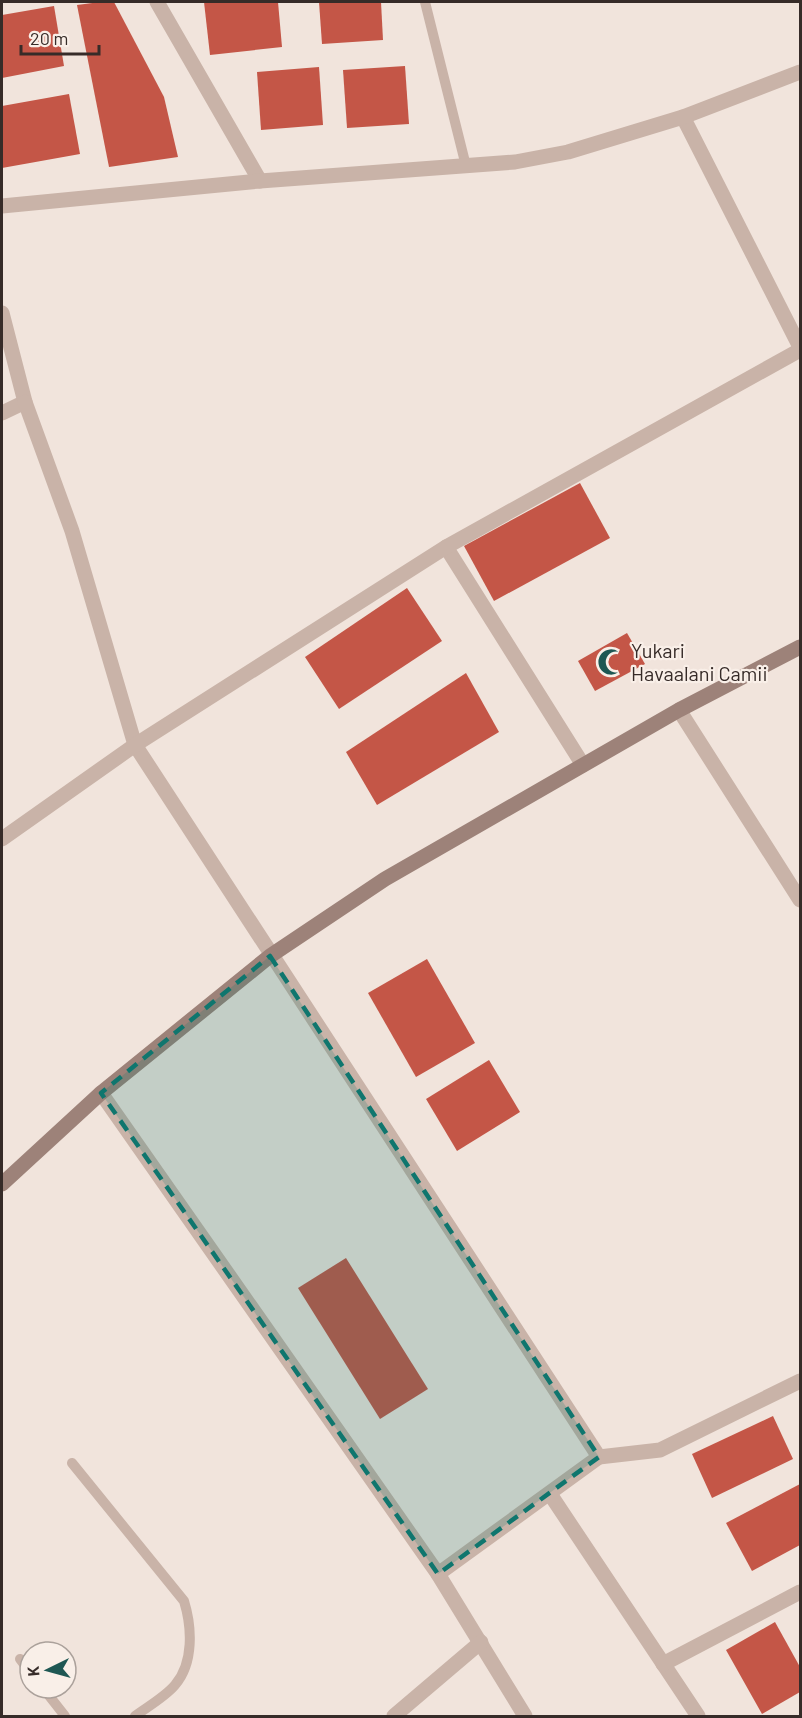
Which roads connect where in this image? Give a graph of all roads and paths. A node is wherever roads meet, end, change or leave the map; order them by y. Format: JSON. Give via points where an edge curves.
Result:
{"nodes":[{"id":1,"x":157,"y":2,"type":"edge"},
{"id":2,"x":425,"y":2,"type":"edge"},
{"id":3,"x":801,"y":72,"type":"edge"},
{"id":4,"x":683,"y":117,"type":"junction"},
{"id":5,"x":466,"y":166,"type":"junction"},
{"id":6,"x":260,"y":181,"type":"junction"},
{"id":7,"x":2,"y":206,"type":"edge"},
{"id":8,"x":2,"y":313,"type":"edge"},
{"id":9,"x":795,"y":324,"type":"edge"},
{"id":10,"x":801,"y":349,"type":"edge"},
{"id":11,"x":25,"y":402,"type":"junction"},
{"id":12,"x":2,"y":414,"type":"edge"},
{"id":13,"x":446,"y":547,"type":"junction"},
{"id":14,"x":801,"y":647,"type":"edge"},
{"id":15,"x":679,"y":710,"type":"junction"},
{"id":16,"x":135,"y":745,"type":"junction"},
{"id":17,"x":583,"y":765,"type":"junction"},
{"id":18,"x":2,"y":839,"type":"edge"},
{"id":19,"x":801,"y":900,"type":"edge"},
{"id":20,"x":270,"y":956,"type":"junction"},
{"id":21,"x":100,"y":1093,"type":"junction"},
{"id":22,"x":2,"y":1184,"type":"edge"},
{"id":23,"x":801,"y":1381,"type":"edge"},
{"id":24,"x":599,"y":1457,"type":"junction"},
{"id":25,"x":72,"y":1464,"type":"dead end"},
{"id":26,"x":550,"y":1494,"type":"junction"},
{"id":27,"x":438,"y":1574,"type":"junction"},
{"id":28,"x":801,"y":1592,"type":"edge"},
{"id":29,"x":481,"y":1642,"type":"junction"},
{"id":30,"x":663,"y":1664,"type":"junction"},
{"id":31,"x":52,"y":1700,"type":"edge"},
{"id":32,"x":65,"y":1716,"type":"edge"},
{"id":33,"x":135,"y":1716,"type":"edge"},
{"id":34,"x":394,"y":1716,"type":"edge"},
{"id":35,"x":525,"y":1716,"type":"edge"},
{"id":36,"x":698,"y":1716,"type":"edge"}],
"edges":[{"from":1,"to":6,"type":"street"},
{"from":2,"to":5,"type":"lane"},
{"from":3,"to":4,"type":"street"},
{"from":4,"to":5,"type":"street","via":[[568,152]]},
{"from":4,"to":9,"type":"street"},
{"from":5,"to":6,"type":"street"},
{"from":6,"to":7,"type":"street"},
{"from":8,"to":11,"type":"street"},
{"from":9,"to":10,"type":"street"},
{"from":10,"to":13,"type":"street"},
{"from":11,"to":12,"type":"street"},
{"from":11,"to":16,"type":"street","via":[[72,531]]},
{"from":13,"to":16,"type":"street"},
{"from":13,"to":17,"type":"street"},
{"from":14,"to":15,"type":"street"},
{"from":15,"to":17,"type":"street"},
{"from":15,"to":19,"type":"street"},
{"from":16,"to":18,"type":"street"},
{"from":16,"to":20,"type":"street"},
{"from":17,"to":20,"type":"street","via":[[385,879]]},
{"from":20,"to":21,"type":"street"},
{"from":20,"to":24,"type":"street"},
{"from":21,"to":22,"type":"street"},
{"from":21,"to":27,"type":"street"},
{"from":23,"to":24,"type":"street","via":[[660,1450]]},
{"from":24,"to":26,"type":"street"},
{"from":25,"to":33,"type":"lane","via":[[184,1601],[189,1616],[189,1649],[182,1674],[175,1686]]},
{"from":26,"to":27,"type":"street"},
{"from":26,"to":30,"type":"street"},
{"from":27,"to":29,"type":"street"},
{"from":28,"to":30,"type":"street"},
{"from":29,"to":34,"type":"street"},
{"from":29,"to":35,"type":"street"},
{"from":30,"to":36,"type":"street"},
{"from":31,"to":32,"type":"lane"}]}
